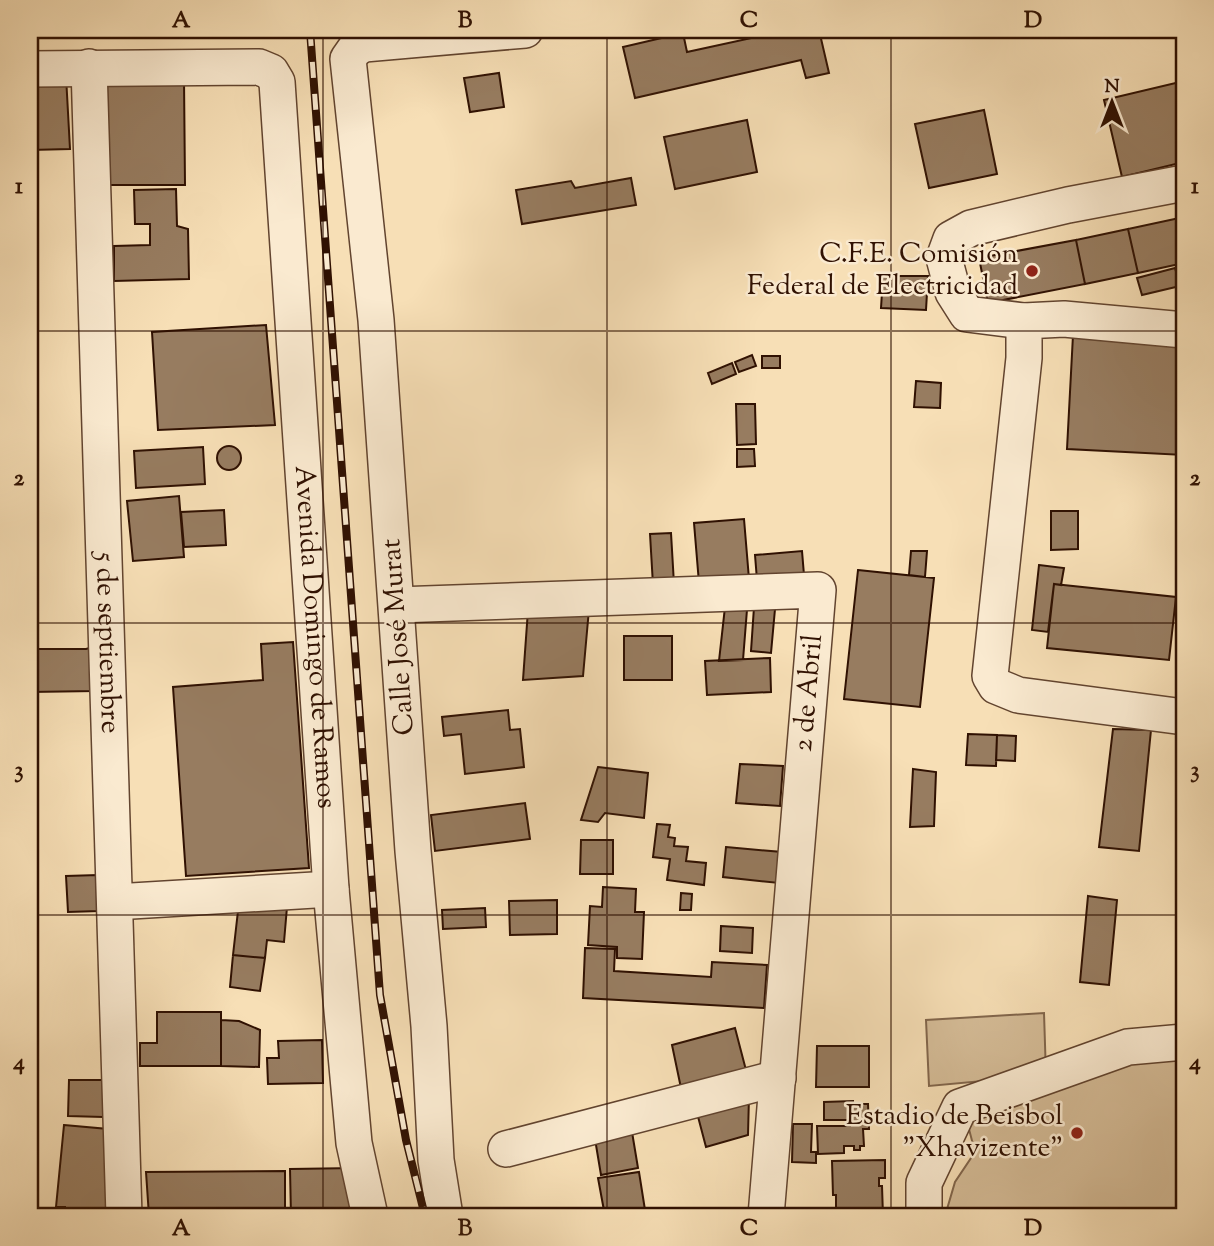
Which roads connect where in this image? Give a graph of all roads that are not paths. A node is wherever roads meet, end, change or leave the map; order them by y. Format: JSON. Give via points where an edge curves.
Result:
{"nodes":[{"id":1,"x":525,"y":30,"type":"edge"},
{"id":2,"x":89,"y":67,"type":"junction"},
{"id":3,"x":30,"y":69,"type":"edge"},
{"id":4,"x":1184,"y":183,"type":"edge"},
{"id":5,"x":1024,"y":321,"type":"junction"},
{"id":6,"x":1184,"y":330,"type":"edge"},
{"id":7,"x":397,"y":605,"type":"junction"},
{"id":8,"x":1184,"y":717,"type":"edge"},
{"id":9,"x":331,"y":889,"type":"junction"},
{"id":10,"x":115,"y":902,"type":"junction"},
{"id":11,"x":1184,"y":1042,"type":"edge"},
{"id":12,"x":778,"y":1078,"type":"junction"},
{"id":13,"x":506,"y":1149,"type":"dead end"},
{"id":14,"x":124,"y":1216,"type":"edge"},
{"id":15,"x":370,"y":1216,"type":"edge"},
{"id":16,"x":445,"y":1216,"type":"edge"},
{"id":17,"x":766,"y":1216,"type":"edge"},
{"id":18,"x":924,"y":1216,"type":"edge"}],
"edges":[{"from":1,"to":7,"type":"street","name":"Calle José Murat","via":[[364,44],[348,59],[376,320]]},
{"from":2,"to":3,"type":"street"},
{"from":2,"to":9,"type":"street","name":"Avenida Domingo de Ramos","via":[[259,67],[271,72],[277,82]]},
{"from":2,"to":10,"type":"street","name":"5 de septiembre"},
{"from":4,"to":5,"type":"street","via":[[983,225],[951,239],[944,258],[953,292],[967,314]]},
{"from":5,"to":6,"type":"street","via":[[1064,319]]},
{"from":5,"to":8,"type":"street","via":[[1024,358],[990,676],[996,686],[1018,695]]},
{"from":7,"to":12,"type":"street","name":"2 de Abril","via":[[818,590]]},
{"from":7,"to":16,"type":"street","name":"Calle José Murat","via":[[436,1160]]},
{"from":9,"to":10,"type":"street"},
{"from":9,"to":15,"type":"street","name":"Avenida Domingo de Ramos","via":[[354,1143]]},
{"from":10,"to":14,"type":"street","name":"5 de septiembre"},
{"from":11,"to":18,"type":"street","via":[[1128,1047],[960,1107],[924,1183]]},
{"from":12,"to":13,"type":"street"},
{"from":12,"to":17,"type":"street","name":"2 de Abril"}]}
